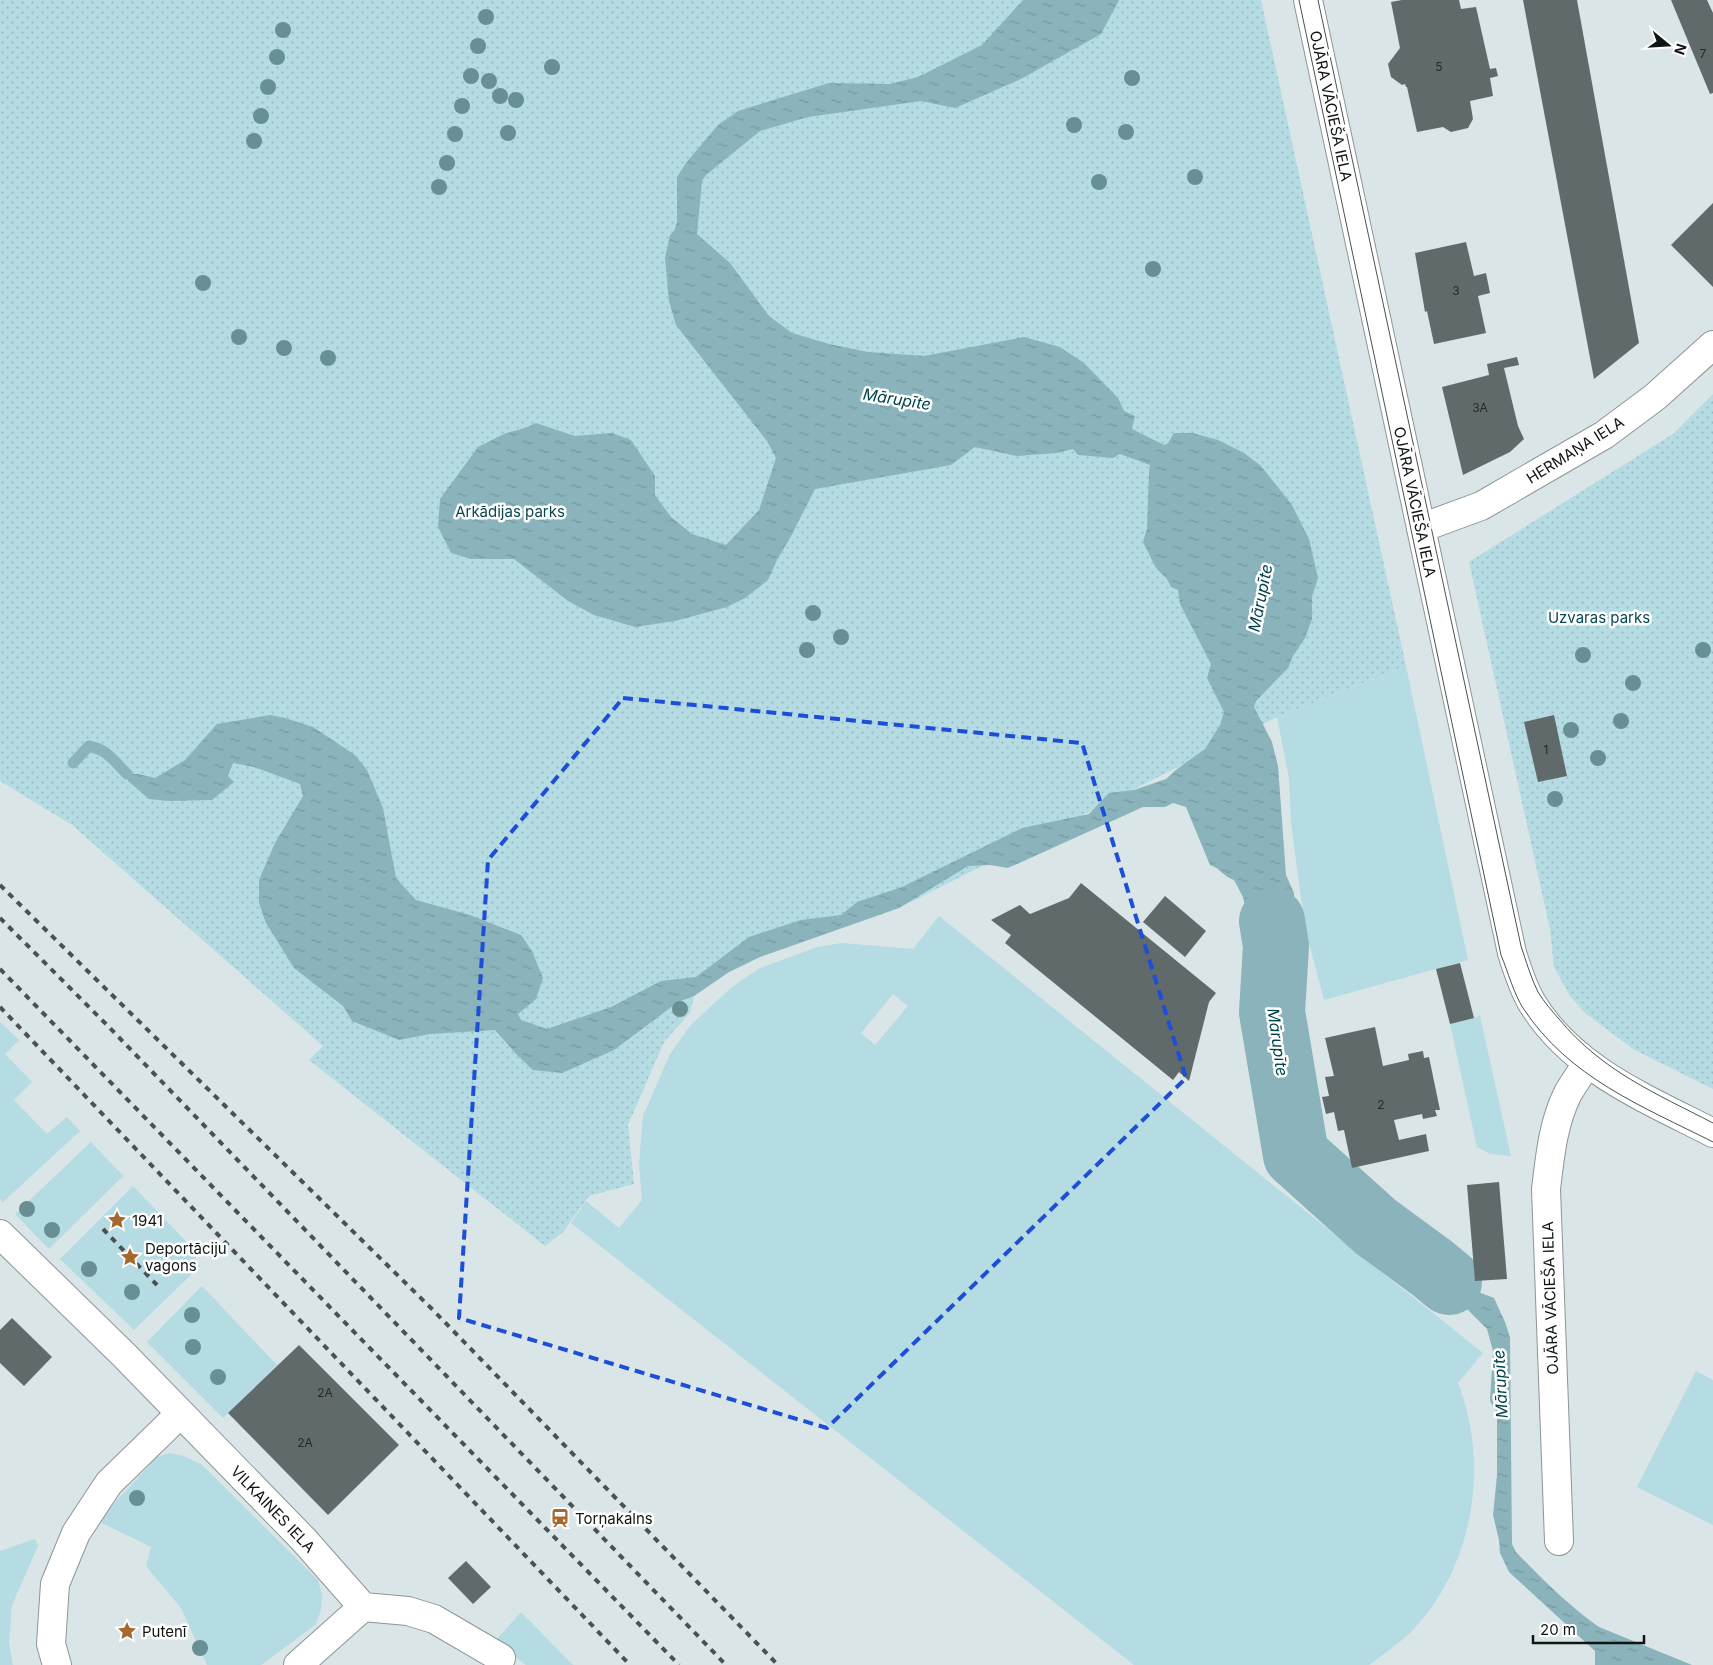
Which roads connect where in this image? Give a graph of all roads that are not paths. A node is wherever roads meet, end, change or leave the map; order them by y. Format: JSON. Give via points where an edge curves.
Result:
{"nodes":[{"id":1,"x":1308,"y":0,"type":"edge"},
{"id":2,"x":1713,"y":345,"type":"edge"},
{"id":3,"x":1421,"y":528,"type":"junction"},
{"id":4,"x":1588,"y":1063,"type":"junction"},
{"id":5,"x":1713,"y":1133,"type":"edge"},
{"id":6,"x":0,"y":1234,"type":"edge"},
{"id":7,"x":180,"y":1414,"type":"junction"},
{"id":8,"x":1559,"y":1541,"type":"dead end"},
{"id":9,"x":363,"y":1607,"type":"junction"},
{"id":10,"x":501,"y":1658,"type":"dead end"},
{"id":11,"x":57,"y":1665,"type":"edge"},
{"id":12,"x":298,"y":1665,"type":"edge"}],
"edges":[{"from":1,"to":3,"type":"street","name":"OJĀRA VĀCIEŠA IELA"},
{"from":2,"to":3,"type":"street","name":"HERMAŅA IELA","via":[[1655,397],[1604,435],[1481,506]]},
{"from":3,"to":4,"type":"street","name":"OJĀRA VĀCIEŠA IELA","via":[[1512,953],[1531,1002],[1548,1025]]},
{"from":4,"to":5,"type":"street","name":"OJĀRA VĀCIEŠA IELA","via":[[1617,1083]]},
{"from":4,"to":8,"type":"street","name":"OJĀRA VĀCIEŠA IELA","via":[[1558,1116],[1546,1189]]},
{"from":6,"to":7,"type":"street","name":"VILKAINES IELA"},
{"from":7,"to":9,"type":"street","name":"VILKAINES IELA","via":[[304,1540]]},
{"from":7,"to":11,"type":"street","via":[[109,1483],[76,1533],[55,1584],[51,1644]]},
{"from":9,"to":10,"type":"street","via":[[408,1611],[434,1619]]},
{"from":9,"to":12,"type":"street"}]}
